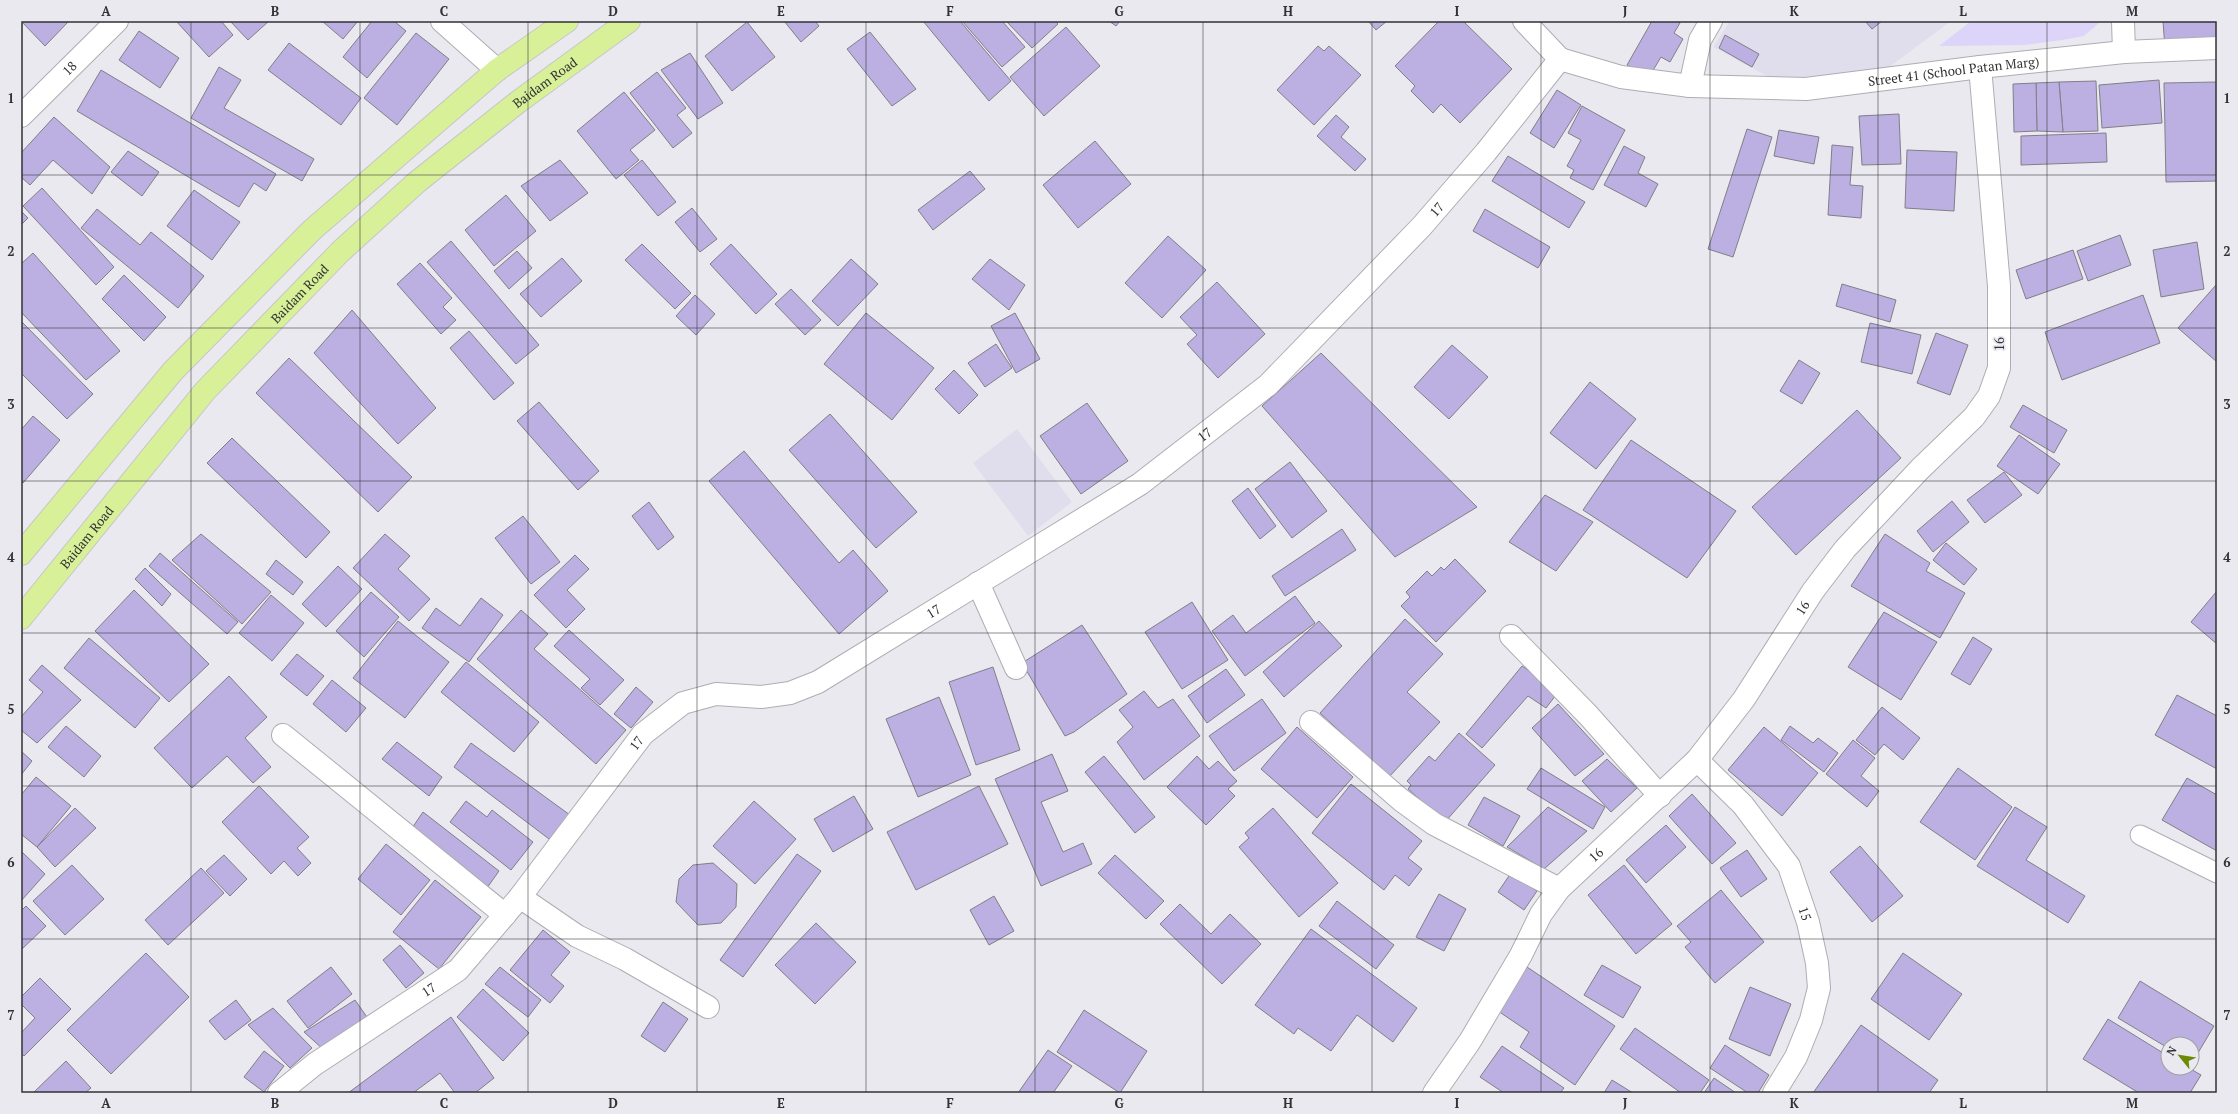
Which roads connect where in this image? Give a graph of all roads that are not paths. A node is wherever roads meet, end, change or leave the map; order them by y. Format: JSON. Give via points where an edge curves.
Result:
{"nodes":[{"id":1,"x":117,"y":21,"type":"edge"},
{"id":2,"x":442,"y":21,"type":"edge"},
{"id":3,"x":567,"y":21,"type":"edge"},
{"id":4,"x":629,"y":21,"type":"edge"},
{"id":5,"x":1524,"y":21,"type":"edge"},
{"id":6,"x":1711,"y":21,"type":"edge"},
{"id":7,"x":2123,"y":21,"type":"edge"},
{"id":8,"x":2217,"y":48,"type":"edge"},
{"id":9,"x":2124,"y":52,"type":"junction"},
{"id":10,"x":1560,"y":59,"type":"junction"},
{"id":11,"x":1980,"y":67,"type":"junction"},
{"id":12,"x":497,"y":70,"type":"junction"},
{"id":13,"x":1690,"y":86,"type":"junction"},
{"id":14,"x":21,"y":116,"type":"edge"},
{"id":15,"x":21,"y":554,"type":"edge"},
{"id":16,"x":978,"y":583,"type":"junction"},
{"id":17,"x":21,"y":618,"type":"edge"},
{"id":18,"x":1511,"y":636,"type":"dead end"},
{"id":19,"x":1016,"y":668,"type":"dead end"},
{"id":20,"x":1311,"y":722,"type":"dead end"},
{"id":21,"x":283,"y":735,"type":"dead end"},
{"id":22,"x":1697,"y":760,"type":"junction"},
{"id":23,"x":1660,"y":796,"type":"junction"},
{"id":24,"x":2140,"y":835,"type":"dead end"},
{"id":25,"x":2217,"y":873,"type":"edge"},
{"id":26,"x":1559,"y":889,"type":"junction"},
{"id":27,"x":520,"y":897,"type":"junction"},
{"id":28,"x":505,"y":915,"type":"junction"},
{"id":29,"x":708,"y":1007,"type":"dead end"},
{"id":30,"x":279,"y":1093,"type":"edge"},
{"id":31,"x":1434,"y":1093,"type":"edge"},
{"id":32,"x":1774,"y":1093,"type":"edge"}],
"edges":[{"from":1,"to":14,"type":"street","name":"18","number":"18"},
{"from":2,"to":12,"type":"street"},
{"from":3,"to":12,"type":"main road"},
{"from":4,"to":17,"type":"main road","name":"Baidam Road","via":[[518,102],[417,182],[340,252],[205,391]]},
{"from":5,"to":10,"type":"street"},
{"from":6,"to":13,"type":"street","via":[[1700,40]]},
{"from":7,"to":9,"type":"street"},
{"from":8,"to":9,"type":"street","name":"Street 41 (School Patan Marg)"},
{"from":9,"to":11,"type":"street","name":"Street 41 (School Patan Marg)"},
{"from":10,"to":13,"type":"street","name":"Street 41 (School Patan Marg)","via":[[1621,77]]},
{"from":10,"to":16,"type":"street","name":"17","number":"17","via":[[1486,152],[1422,226],[1268,385],[1140,484]]},
{"from":11,"to":13,"type":"street","name":"Street 41 (School Patan Marg)","via":[[1806,89]]},
{"from":11,"to":22,"type":"street","name":"16","number":"16","via":[[1999,286],[1999,368],[1989,396],[1974,417],[1915,474],[1845,549],[1813,591],[1744,699]]},
{"from":12,"to":15,"type":"main road","via":[[312,230],[246,294],[173,371]]},
{"from":16,"to":19,"type":"street"},
{"from":16,"to":27,"type":"street","name":"17","number":"17","via":[[818,682],[790,693],[761,696],[716,694],[683,703],[642,734]]},
{"from":18,"to":23,"type":"street","via":[[1589,716]]},
{"from":20,"to":26,"type":"street","via":[[1401,800],[1434,824]]},
{"from":21,"to":28,"type":"street"},
{"from":22,"to":23,"type":"street","name":"16","number":"16"},
{"from":22,"to":32,"type":"street","name":"15","number":"15","via":[[1743,805],[1789,866],[1808,922],[1817,963],[1819,988],[1811,1020],[1796,1057]]},
{"from":23,"to":26,"type":"street","name":"16","number":"16"},
{"from":24,"to":25,"type":"lane"},
{"from":26,"to":31,"type":"street","name":"16","number":"16","via":[[1541,914],[1521,955],[1470,1041]]},
{"from":27,"to":28,"type":"street","name":"17","number":"17"},
{"from":27,"to":29,"type":"street","via":[[578,936],[625,959]]},
{"from":28,"to":30,"type":"street","name":"17","number":"17","via":[[458,970],[315,1064]]}]}
